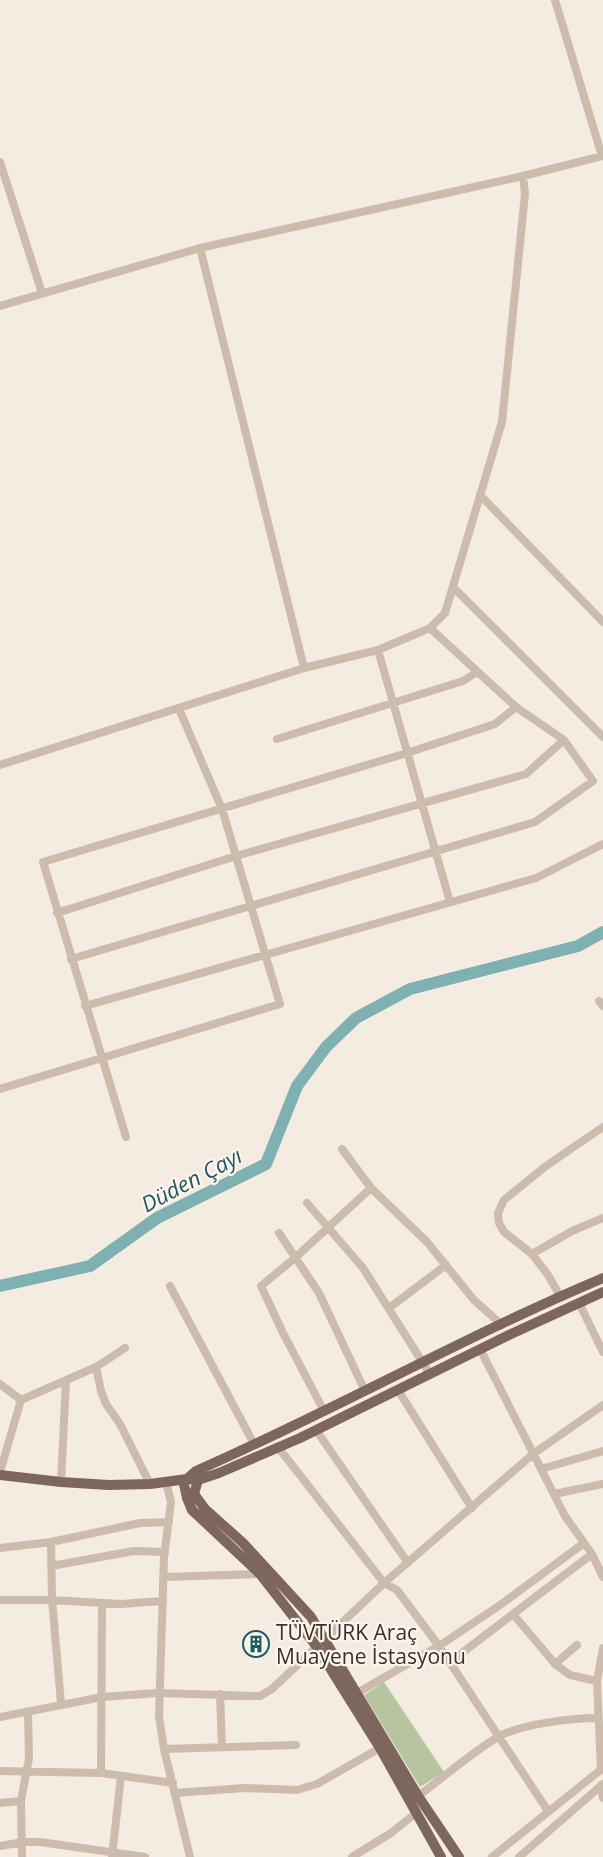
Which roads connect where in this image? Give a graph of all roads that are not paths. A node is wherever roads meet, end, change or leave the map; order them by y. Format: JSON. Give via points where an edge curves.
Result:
{"nodes":[{"id":1,"x":555,"y":0,"type":"edge"},
{"id":2,"x":603,"y":156,"type":"edge"},
{"id":3,"x":0,"y":162,"type":"edge"},
{"id":4,"x":523,"y":176,"type":"junction"},
{"id":5,"x":200,"y":248,"type":"junction"},
{"id":6,"x":42,"y":293,"type":"junction"},
{"id":7,"x":0,"y":306,"type":"edge"},
{"id":8,"x":480,"y":495,"type":"junction"},
{"id":9,"x":454,"y":588,"type":"junction"},
{"id":10,"x":603,"y":622,"type":"edge"},
{"id":11,"x":430,"y":628,"type":"junction"},
{"id":12,"x":378,"y":650,"type":"junction"},
{"id":13,"x":304,"y":668,"type":"junction"},
{"id":14,"x":477,"y":672,"type":"junction"},
{"id":15,"x":393,"y":703,"type":"junction"},
{"id":16,"x":516,"y":707,"type":"junction"},
{"id":17,"x":178,"y":709,"type":"junction"},
{"id":18,"x":603,"y":737,"type":"edge"},
{"id":19,"x":277,"y":739,"type":"dead end"},
{"id":20,"x":564,"y":740,"type":"junction"},
{"id":21,"x":407,"y":753,"type":"junction"},
{"id":22,"x":0,"y":765,"type":"edge"},
{"id":23,"x":421,"y":802,"type":"junction"},
{"id":24,"x":222,"y":809,"type":"junction"},
{"id":25,"x":603,"y":844,"type":"edge"},
{"id":26,"x":435,"y":852,"type":"junction"},
{"id":27,"x":236,"y":856,"type":"junction"},
{"id":28,"x":450,"y":902,"type":"junction"},
{"id":29,"x":251,"y":906,"type":"junction"},
{"id":30,"x":57,"y":913,"type":"junction"},
{"id":31,"x":265,"y":955,"type":"junction"},
{"id":32,"x":71,"y":959,"type":"junction"},
{"id":33,"x":85,"y":1006,"type":"junction"},
{"id":34,"x":101,"y":1058,"type":"junction"},
{"id":35,"x":0,"y":1089,"type":"edge"},
{"id":36,"x":603,"y":1127,"type":"edge"},
{"id":37,"x":126,"y":1137,"type":"dead end"},
{"id":38,"x":342,"y":1149,"type":"dead end"},
{"id":39,"x":371,"y":1188,"type":"junction"},
{"id":40,"x":307,"y":1203,"type":"dead end"},
{"id":41,"x":603,"y":1218,"type":"edge"},
{"id":42,"x":328,"y":1228,"type":"junction"},
{"id":43,"x":279,"y":1233,"type":"dead end"},
{"id":44,"x":532,"y":1254,"type":"junction"},
{"id":45,"x":296,"y":1257,"type":"junction"},
{"id":46,"x":446,"y":1265,"type":"junction"},
{"id":47,"x":603,"y":1278,"type":"edge"},
{"id":48,"x":170,"y":1286,"type":"dead end"},
{"id":49,"x":603,"y":1292,"type":"edge"},
{"id":50,"x":560,"y":1296,"type":"junction"},
{"id":51,"x":579,"y":1303,"type":"junction"},
{"id":52,"x":389,"y":1308,"type":"junction"},
{"id":53,"x":502,"y":1325,"type":"junction"},
{"id":54,"x":125,"y":1348,"type":"dead end"},
{"id":55,"x":480,"y":1349,"type":"junction"},
{"id":56,"x":603,"y":1353,"type":"edge"},
{"id":57,"x":424,"y":1362,"type":"junction"},
{"id":58,"x":96,"y":1367,"type":"junction"},
{"id":59,"x":430,"y":1374,"type":"junction"},
{"id":60,"x":66,"y":1380,"type":"junction"},
{"id":61,"x":0,"y":1384,"type":"edge"},
{"id":62,"x":398,"y":1390,"type":"junction"},
{"id":63,"x":365,"y":1391,"type":"junction"},
{"id":64,"x":21,"y":1400,"type":"junction"},
{"id":65,"x":603,"y":1405,"type":"edge"},
{"id":66,"x":324,"y":1411,"type":"junction"},
{"id":67,"x":316,"y":1430,"type":"junction"},
{"id":68,"x":254,"y":1444,"type":"junction"},
{"id":69,"x":278,"y":1447,"type":"junction"},
{"id":70,"x":603,"y":1451,"type":"edge"},
{"id":71,"x":533,"y":1454,"type":"junction"},
{"id":72,"x":541,"y":1468,"type":"junction"},
{"id":73,"x":0,"y":1474,"type":"edge"},
{"id":74,"x":188,"y":1480,"type":"junction"},
{"id":75,"x":61,"y":1482,"type":"junction"},
{"id":76,"x":166,"y":1482,"type":"junction"},
{"id":77,"x":150,"y":1484,"type":"junction"},
{"id":78,"x":603,"y":1484,"type":"edge"},
{"id":79,"x":554,"y":1494,"type":"junction"},
{"id":80,"x":190,"y":1496,"type":"junction"},
{"id":81,"x":171,"y":1502,"type":"junction"},
{"id":82,"x":472,"y":1508,"type":"junction"},
{"id":83,"x":170,"y":1522,"type":"junction"},
{"id":84,"x":51,"y":1542,"type":"junction"},
{"id":85,"x":584,"y":1543,"type":"junction"},
{"id":86,"x":0,"y":1548,"type":"edge"},
{"id":87,"x":165,"y":1552,"type":"junction"},
{"id":88,"x":592,"y":1554,"type":"junction"},
{"id":89,"x":408,"y":1563,"type":"junction"},
{"id":90,"x":51,"y":1566,"type":"junction"},
{"id":91,"x":260,"y":1574,"type":"junction"},
{"id":92,"x":163,"y":1577,"type":"junction"},
{"id":93,"x":603,"y":1577,"type":"edge"},
{"id":94,"x":384,"y":1583,"type":"junction"},
{"id":95,"x":292,"y":1596,"type":"junction"},
{"id":96,"x":0,"y":1600,"type":"edge"},
{"id":97,"x":52,"y":1600,"type":"junction"},
{"id":98,"x":163,"y":1601,"type":"junction"},
{"id":99,"x":102,"y":1604,"type":"junction"},
{"id":100,"x":285,"y":1606,"type":"junction"},
{"id":101,"x":513,"y":1614,"type":"junction"},
{"id":102,"x":326,"y":1639,"type":"junction"},
{"id":103,"x":577,"y":1645,"type":"dead end"},
{"id":104,"x":439,"y":1646,"type":"junction"},
{"id":105,"x":317,"y":1647,"type":"junction"},
{"id":106,"x":603,"y":1648,"type":"edge"},
{"id":107,"x":450,"y":1662,"type":"junction"},
{"id":108,"x":555,"y":1664,"type":"junction"},
{"id":109,"x":599,"y":1678,"type":"edge"},
{"id":110,"x":158,"y":1693,"type":"junction"},
{"id":111,"x":357,"y":1693,"type":"junction"},
{"id":112,"x":219,"y":1694,"type":"junction"},
{"id":113,"x":102,"y":1696,"type":"junction"},
{"id":114,"x":61,"y":1703,"type":"junction"},
{"id":115,"x":28,"y":1712,"type":"junction"},
{"id":116,"x":0,"y":1717,"type":"edge"},
{"id":117,"x":598,"y":1718,"type":"junction"},
{"id":118,"x":499,"y":1736,"type":"junction"},
{"id":119,"x":296,"y":1745,"type":"dead end"},
{"id":120,"x":222,"y":1747,"type":"junction"},
{"id":121,"x":380,"y":1748,"type":"junction"},
{"id":122,"x":164,"y":1749,"type":"junction"},
{"id":123,"x":602,"y":1769,"type":"edge"},
{"id":124,"x":0,"y":1771,"type":"edge"},
{"id":125,"x":26,"y":1771,"type":"junction"},
{"id":126,"x":101,"y":1773,"type":"junction"},
{"id":127,"x":122,"y":1776,"type":"junction"},
{"id":128,"x":172,"y":1783,"type":"junction"},
{"id":129,"x":602,"y":1790,"type":"edge"},
{"id":130,"x":175,"y":1793,"type":"junction"},
{"id":131,"x":418,"y":1796,"type":"junction"},
{"id":132,"x":21,"y":1801,"type":"junction"},
{"id":133,"x":0,"y":1803,"type":"edge"},
{"id":134,"x":548,"y":1811,"type":"junction"},
{"id":135,"x":416,"y":1813,"type":"junction"},
{"id":136,"x":23,"y":1842,"type":"junction"},
{"id":137,"x":0,"y":1846,"type":"edge"},
{"id":138,"x":112,"y":1854,"type":"edge"},
{"id":139,"x":22,"y":1857,"type":"edge"},
{"id":140,"x":145,"y":1857,"type":"edge"},
{"id":141,"x":190,"y":1857,"type":"edge"},
{"id":142,"x":352,"y":1857,"type":"edge"},
{"id":143,"x":441,"y":1857,"type":"edge"},
{"id":144,"x":459,"y":1857,"type":"edge"},
{"id":145,"x":492,"y":1857,"type":"edge"},
{"id":146,"x":519,"y":1857,"type":"edge"}],
"edges":[{"from":1,"to":2,"type":"street"},
{"from":2,"to":4,"type":"street"},
{"from":3,"to":6,"type":"street"},
{"from":4,"to":5,"type":"street"},
{"from":4,"to":8,"type":"street","via":[[525,194],[502,422]]},
{"from":5,"to":6,"type":"street"},
{"from":5,"to":13,"type":"street"},
{"from":6,"to":7,"type":"street"},
{"from":8,"to":9,"type":"street"},
{"from":8,"to":10,"type":"street"},
{"from":9,"to":11,"type":"street","via":[[446,613]]},
{"from":9,"to":18,"type":"street"},
{"from":11,"to":12,"type":"street"},
{"from":11,"to":14,"type":"street"},
{"from":12,"to":13,"type":"street"},
{"from":12,"to":15,"type":"street"},
{"from":13,"to":17,"type":"street"},
{"from":14,"to":15,"type":"street","via":[[463,681]]},
{"from":14,"to":16,"type":"street"},
{"from":15,"to":19,"type":"street"},
{"from":15,"to":21,"type":"street"},
{"from":16,"to":20,"type":"street"},
{"from":16,"to":21,"type":"street","via":[[495,724]]},
{"from":17,"to":22,"type":"street"},
{"from":17,"to":24,"type":"street"},
{"from":20,"to":23,"type":"street","via":[[526,774]]},
{"from":20,"to":26,"type":"street","via":[[593,781],[535,822]]},
{"from":21,"to":23,"type":"street"},
{"from":21,"to":24,"type":"street"},
{"from":23,"to":26,"type":"street"},
{"from":23,"to":27,"type":"street"},
{"from":24,"to":27,"type":"street"},
{"from":24,"to":30,"type":"street","via":[[43,862]]},
{"from":25,"to":28,"type":"street","via":[[536,878]]},
{"from":26,"to":28,"type":"street"},
{"from":26,"to":29,"type":"street"},
{"from":27,"to":29,"type":"street"},
{"from":27,"to":30,"type":"street"},
{"from":28,"to":31,"type":"street"},
{"from":29,"to":31,"type":"street"},
{"from":29,"to":32,"type":"street"},
{"from":30,"to":32,"type":"street"},
{"from":31,"to":33,"type":"street"},
{"from":31,"to":34,"type":"street","via":[[280,1004]]},
{"from":32,"to":33,"type":"street"},
{"from":33,"to":34,"type":"street"},
{"from":34,"to":35,"type":"street"},
{"from":34,"to":37,"type":"street"},
{"from":36,"to":44,"type":"street","via":[[504,1200],[499,1223],[504,1232]]},
{"from":38,"to":39,"type":"street"},
{"from":39,"to":42,"type":"street"},
{"from":39,"to":46,"type":"street"},
{"from":40,"to":42,"type":"street"},
{"from":41,"to":44,"type":"street"},
{"from":42,"to":45,"type":"street"},
{"from":42,"to":52,"type":"street","via":[[363,1268]]},
{"from":43,"to":45,"type":"street"},
{"from":44,"to":50,"type":"street"},
{"from":45,"to":63,"type":"street","via":[[319,1293]]},
{"from":45,"to":66,"type":"street","via":[[261,1287]]},
{"from":46,"to":52,"type":"street"},
{"from":46,"to":53,"type":"street","via":[[474,1300]]},
{"from":47,"to":50,"type":"main road"},
{"from":48,"to":68,"type":"street"},
{"from":49,"to":51,"type":"main road"},
{"from":50,"to":53,"type":"main road"},
{"from":51,"to":55,"type":"main road"},
{"from":51,"to":56,"type":"street"},
{"from":52,"to":57,"type":"street"},
{"from":53,"to":57,"type":"main road"},
{"from":54,"to":58,"type":"street"},
{"from":55,"to":59,"type":"main road"},
{"from":55,"to":71,"type":"street"},
{"from":57,"to":59,"type":"street"},
{"from":57,"to":63,"type":"main road"},
{"from":58,"to":60,"type":"street"},
{"from":58,"to":77,"type":"street","via":[[106,1404]]},
{"from":59,"to":62,"type":"main road"},
{"from":60,"to":64,"type":"street"},
{"from":60,"to":75,"type":"street"},
{"from":61,"to":64,"type":"street"},
{"from":62,"to":67,"type":"main road"},
{"from":62,"to":82,"type":"street"},
{"from":63,"to":66,"type":"main road"},
{"from":64,"to":73,"type":"street"},
{"from":65,"to":71,"type":"street"},
{"from":66,"to":68,"type":"main road"},
{"from":67,"to":69,"type":"main road"},
{"from":67,"to":89,"type":"street"},
{"from":68,"to":74,"type":"main road","via":[[196,1471]]},
{"from":69,"to":74,"type":"main road","via":[[219,1473]]},
{"from":69,"to":94,"type":"street"},
{"from":70,"to":72,"type":"street"},
{"from":71,"to":72,"type":"street"},
{"from":71,"to":82,"type":"street"},
{"from":72,"to":79,"type":"street"},
{"from":73,"to":75,"type":"main road"},
{"from":74,"to":76,"type":"main road"},
{"from":74,"to":80,"type":"main road"},
{"from":75,"to":77,"type":"main road"},
{"from":76,"to":77,"type":"main road"},
{"from":76,"to":81,"type":"street"},
{"from":78,"to":79,"type":"street"},
{"from":79,"to":85,"type":"street"},
{"from":80,"to":81,"type":"street"},
{"from":80,"to":91,"type":"main road","via":[[192,1510]]},
{"from":80,"to":95,"type":"main road","via":[[243,1543]]},
{"from":81,"to":83,"type":"street"},
{"from":82,"to":89,"type":"street"},
{"from":83,"to":84,"type":"street","via":[[140,1523]]},
{"from":83,"to":87,"type":"street"},
{"from":84,"to":86,"type":"street"},
{"from":84,"to":90,"type":"street"},
{"from":85,"to":88,"type":"street"},
{"from":85,"to":104,"type":"street"},
{"from":87,"to":90,"type":"street","via":[[134,1551]]},
{"from":87,"to":92,"type":"street"},
{"from":88,"to":93,"type":"street"},
{"from":88,"to":101,"type":"street"},
{"from":89,"to":94,"type":"street"},
{"from":90,"to":97,"type":"street"},
{"from":91,"to":92,"type":"street"},
{"from":91,"to":100,"type":"main road"},
{"from":92,"to":98,"type":"street"},
{"from":94,"to":102,"type":"street"},
{"from":94,"to":104,"type":"street","via":[[397,1590]]},
{"from":95,"to":100,"type":"street"},
{"from":95,"to":102,"type":"main road"},
{"from":96,"to":97,"type":"street"},
{"from":97,"to":99,"type":"street"},
{"from":97,"to":114,"type":"street"},
{"from":98,"to":99,"type":"street"},
{"from":98,"to":110,"type":"street"},
{"from":99,"to":113,"type":"street"},
{"from":100,"to":105,"type":"main road"},
{"from":101,"to":107,"type":"street"},
{"from":101,"to":108,"type":"street"},
{"from":102,"to":105,"type":"street"},
{"from":102,"to":111,"type":"main road"},
{"from":103,"to":108,"type":"street"},
{"from":104,"to":107,"type":"street"},
{"from":104,"to":111,"type":"street"},
{"from":105,"to":112,"type":"street","via":[[261,1696]]},
{"from":105,"to":121,"type":"main road"},
{"from":106,"to":109,"type":"street"},
{"from":107,"to":118,"type":"street"},
{"from":108,"to":109,"type":"street","via":[[570,1675]]},
{"from":109,"to":117,"type":"street"},
{"from":110,"to":112,"type":"street"},
{"from":110,"to":113,"type":"street"},
{"from":110,"to":122,"type":"street"},
{"from":111,"to":131,"type":"main road"},
{"from":112,"to":120,"type":"street"},
{"from":113,"to":114,"type":"street"},
{"from":113,"to":126,"type":"street"},
{"from":114,"to":115,"type":"street"},
{"from":115,"to":116,"type":"street"},
{"from":115,"to":125,"type":"street"},
{"from":117,"to":118,"type":"street","via":[[531,1726]]},
{"from":117,"to":123,"type":"street"},
{"from":118,"to":131,"type":"street"},
{"from":118,"to":134,"type":"street"},
{"from":119,"to":120,"type":"street"},
{"from":120,"to":122,"type":"street"},
{"from":121,"to":130,"type":"street","via":[[317,1784],[297,1790],[245,1788]]},
{"from":121,"to":135,"type":"main road"},
{"from":122,"to":128,"type":"street"},
{"from":123,"to":134,"type":"street"},
{"from":124,"to":125,"type":"street"},
{"from":125,"to":126,"type":"street"},
{"from":125,"to":132,"type":"street"},
{"from":126,"to":127,"type":"street"},
{"from":127,"to":128,"type":"street"},
{"from":127,"to":138,"type":"street"},
{"from":128,"to":130,"type":"street"},
{"from":129,"to":146,"type":"street"},
{"from":130,"to":141,"type":"street"},
{"from":131,"to":144,"type":"main road"},
{"from":132,"to":133,"type":"street"},
{"from":132,"to":136,"type":"street"},
{"from":134,"to":145,"type":"street"},
{"from":135,"to":142,"type":"street"},
{"from":135,"to":143,"type":"main road"},
{"from":136,"to":137,"type":"street"},
{"from":136,"to":138,"type":"street"},
{"from":136,"to":139,"type":"street"},
{"from":138,"to":140,"type":"street"}]}
